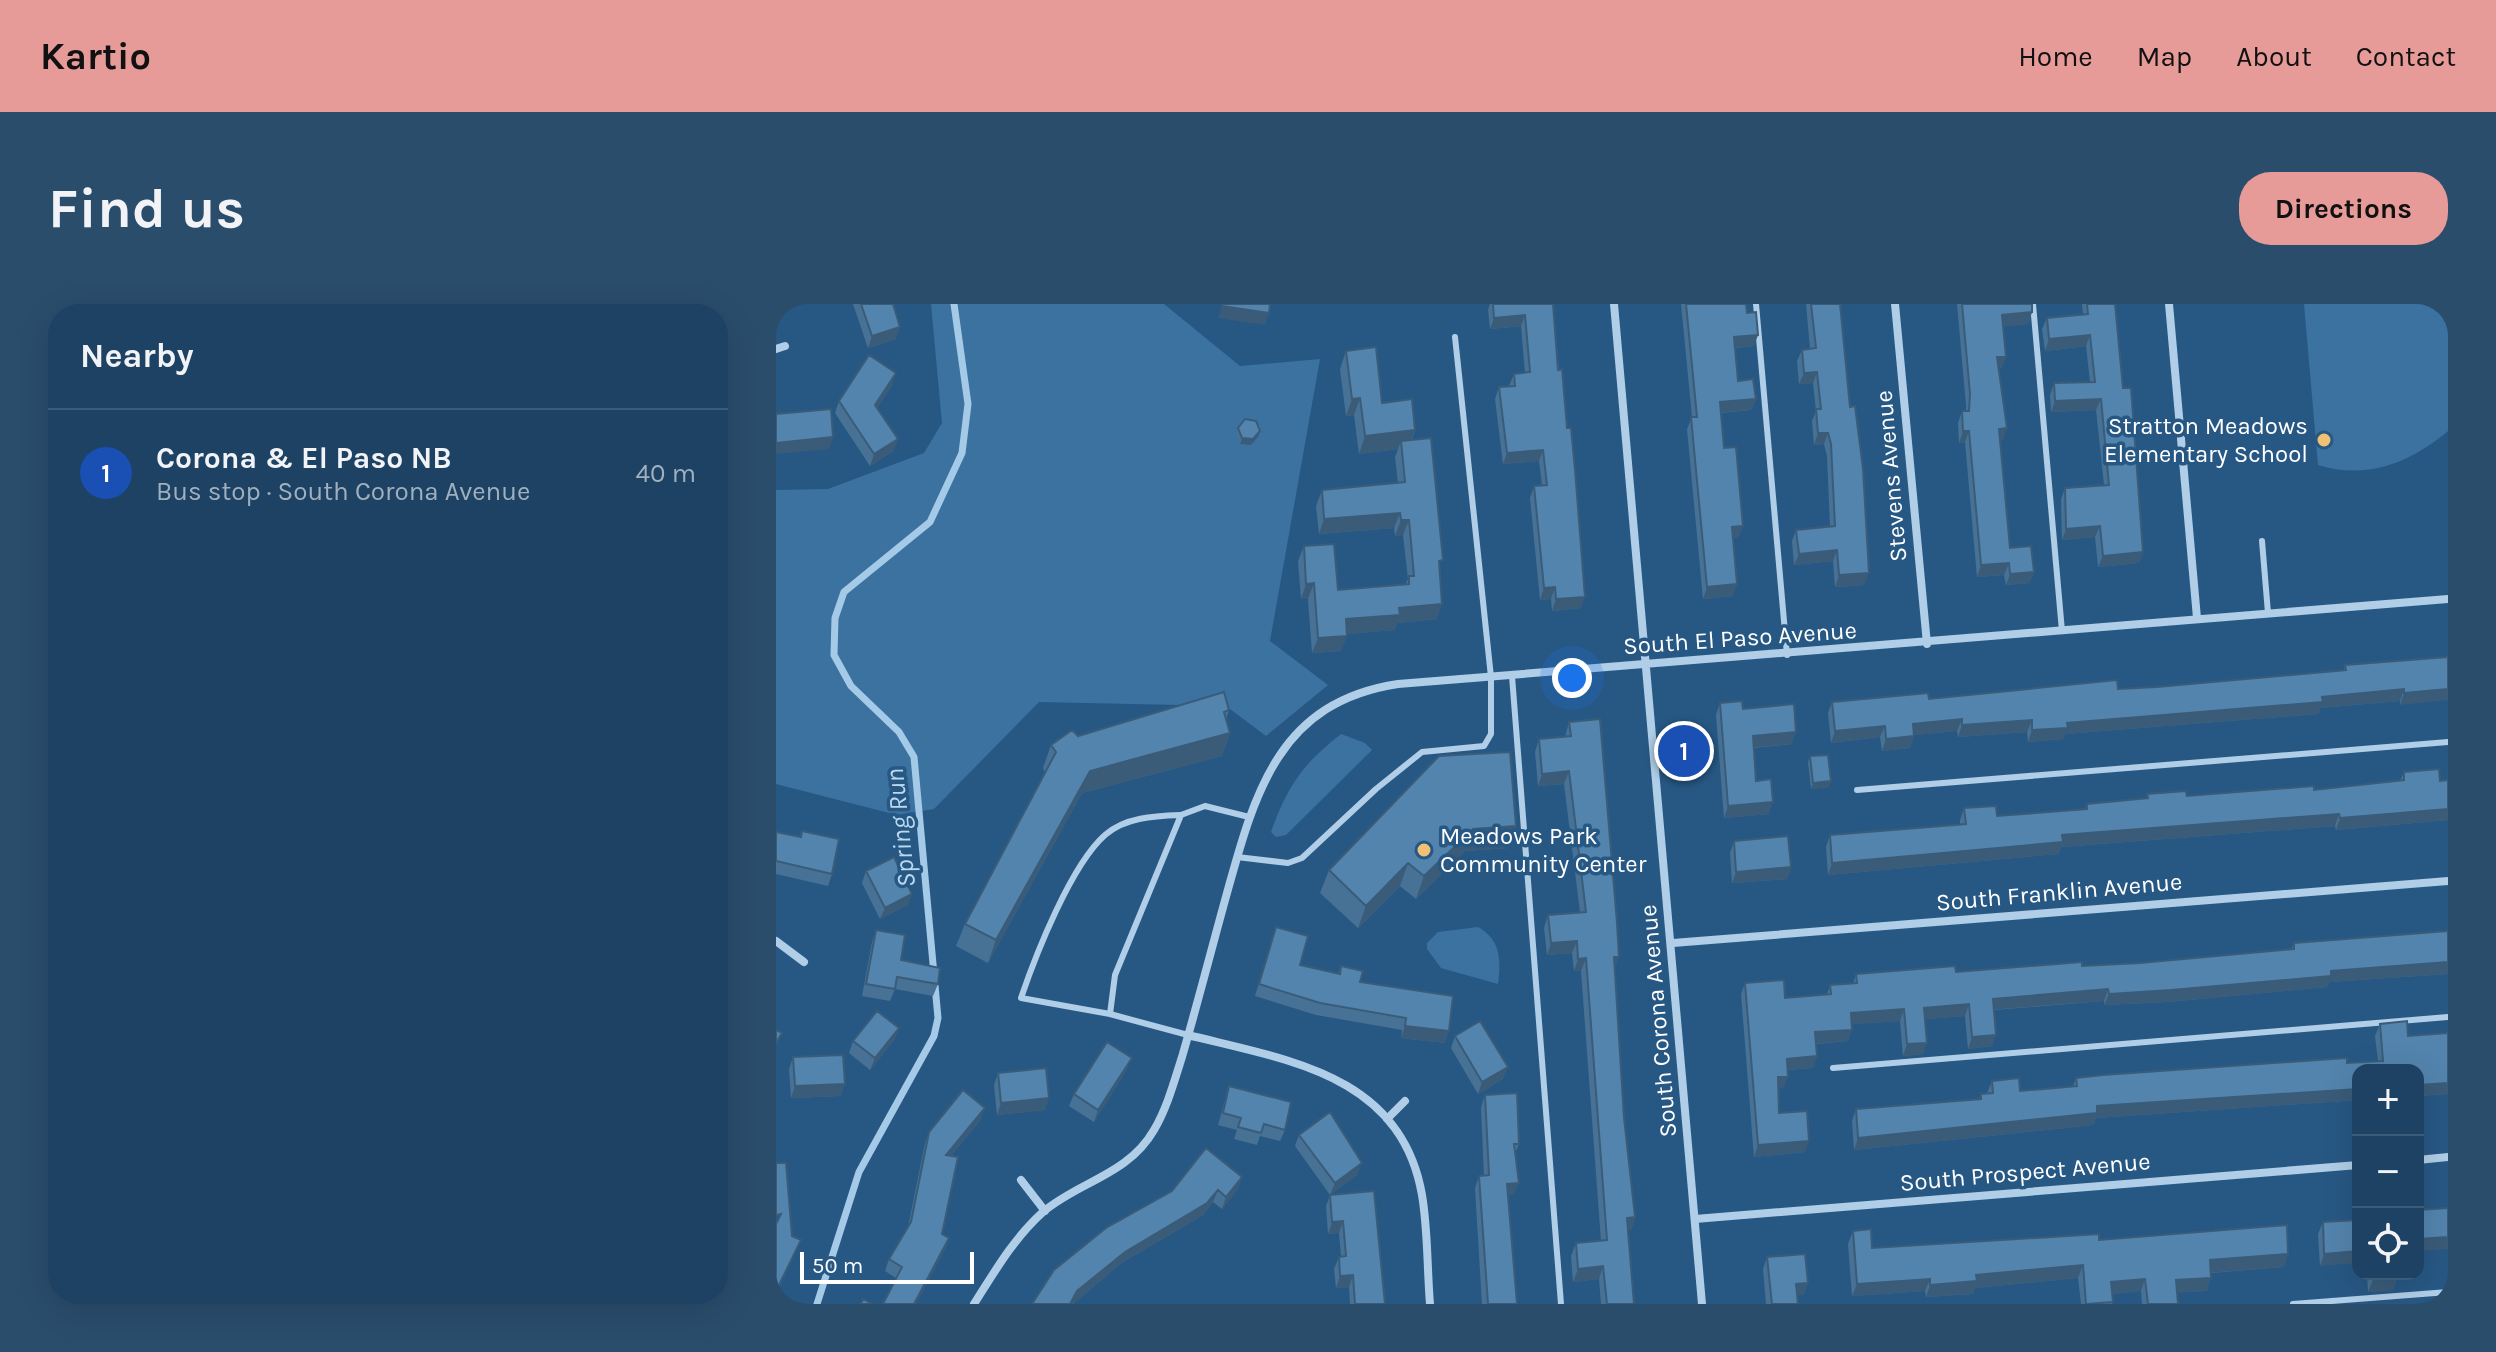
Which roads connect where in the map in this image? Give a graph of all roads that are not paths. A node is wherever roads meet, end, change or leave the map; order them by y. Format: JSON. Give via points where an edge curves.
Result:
{"nodes":[{"id":1,"x":1614,"y":304,"type":"edge"},
{"id":2,"x":1756,"y":304,"type":"edge"},
{"id":3,"x":1895,"y":304,"type":"edge"},
{"id":4,"x":2033,"y":304,"type":"edge"},
{"id":5,"x":2169,"y":304,"type":"edge"},
{"id":6,"x":1455,"y":337,"type":"dead end"},
{"id":7,"x":2262,"y":541,"type":"dead end"},
{"id":8,"x":2448,"y":599,"type":"edge"},
{"id":9,"x":2268,"y":613,"type":"junction"},
{"id":10,"x":2197,"y":618,"type":"junction"},
{"id":11,"x":2062,"y":631,"type":"junction"},
{"id":12,"x":1927,"y":644,"type":"junction"},
{"id":13,"x":1787,"y":655,"type":"junction"},
{"id":14,"x":1648,"y":665,"type":"junction"},
{"id":15,"x":1512,"y":676,"type":"junction"},
{"id":16,"x":1491,"y":677,"type":"junction"},
{"id":17,"x":2448,"y":742,"type":"edge"},
{"id":18,"x":1857,"y":790,"type":"dead end"},
{"id":19,"x":1181,"y":815,"type":"junction"},
{"id":20,"x":1249,"y":817,"type":"junction"},
{"id":21,"x":1237,"y":857,"type":"junction"},
{"id":22,"x":2448,"y":881,"type":"edge"},
{"id":23,"x":776,"y":941,"type":"edge"},
{"id":24,"x":1673,"y":943,"type":"junction"},
{"id":25,"x":804,"y":962,"type":"dead end"},
{"id":26,"x":1110,"y":1014,"type":"junction"},
{"id":27,"x":2448,"y":1017,"type":"edge"},
{"id":28,"x":1188,"y":1035,"type":"junction"},
{"id":29,"x":1833,"y":1068,"type":"dead end"},
{"id":30,"x":1405,"y":1101,"type":"dead end"},
{"id":31,"x":1387,"y":1119,"type":"junction"},
{"id":32,"x":2448,"y":1157,"type":"edge"},
{"id":33,"x":2424,"y":1159,"type":"edge"},
{"id":34,"x":2352,"y":1165,"type":"edge"},
{"id":35,"x":1021,"y":1180,"type":"dead end"},
{"id":36,"x":1045,"y":1211,"type":"junction"},
{"id":37,"x":1695,"y":1219,"type":"junction"},
{"id":38,"x":2448,"y":1292,"type":"edge"},
{"id":39,"x":974,"y":1304,"type":"edge"},
{"id":40,"x":1430,"y":1304,"type":"edge"},
{"id":41,"x":1561,"y":1304,"type":"edge"},
{"id":42,"x":1702,"y":1304,"type":"edge"},
{"id":43,"x":2293,"y":1304,"type":"edge"}],
"edges":[{"from":1,"to":14,"type":"street","name":"South Corona Avenue"},
{"from":2,"to":13,"type":"lane"},
{"from":3,"to":12,"type":"street","name":"Stevens Avenue"},
{"from":4,"to":11,"type":"lane"},
{"from":5,"to":10,"type":"street"},
{"from":6,"to":16,"type":"lane"},
{"from":7,"to":9,"type":"lane"},
{"from":8,"to":9,"type":"street","name":"South El Paso Avenue"},
{"from":9,"to":10,"type":"street","name":"South El Paso Avenue"},
{"from":10,"to":11,"type":"street","name":"South El Paso Avenue"},
{"from":11,"to":12,"type":"street","name":"South El Paso Avenue"},
{"from":12,"to":13,"type":"street","name":"South El Paso Avenue"},
{"from":13,"to":14,"type":"street","name":"South El Paso Avenue"},
{"from":14,"to":15,"type":"street","name":"South El Paso Avenue"},
{"from":14,"to":24,"type":"street","name":"South Corona Avenue"},
{"from":15,"to":16,"type":"street","name":"South El Paso Avenue"},
{"from":15,"to":41,"type":"lane"},
{"from":16,"to":20,"type":"street","name":"South El Paso Avenue","via":[[1379,687],[1329,707],[1307,722],[1274,761]]},
{"from":16,"to":21,"type":"lane","via":[[1491,734],[1484,746],[1422,752],[1302,858],[1288,863]]},
{"from":17,"to":18,"type":"lane"},
{"from":19,"to":20,"type":"lane","via":[[1205,806]]},
{"from":19,"to":26,"type":"lane","via":[[1115,975]]},
{"from":19,"to":26,"type":"lane","via":[[1127,822],[1106,834],[1084,859],[1021,998]]},
{"from":20,"to":21,"type":"street","name":"South El Paso Avenue"},
{"from":21,"to":28,"type":"street","name":"South El Paso Avenue"},
{"from":22,"to":24,"type":"street","name":"South Franklin Avenue"},
{"from":23,"to":25,"type":"street"},
{"from":24,"to":37,"type":"street","name":"South Corona Avenue"},
{"from":26,"to":28,"type":"lane"},
{"from":27,"to":29,"type":"lane"},
{"from":28,"to":31,"type":"street","via":[[1311,1066],[1355,1089]]},
{"from":28,"to":36,"type":"street","name":"South El Paso Avenue","via":[[1166,1106],[1140,1150],[1119,1169]]},
{"from":30,"to":31,"type":"street"},
{"from":31,"to":40,"type":"street","via":[[1408,1149],[1422,1195]]},
{"from":32,"to":33,"type":"street"},
{"from":34,"to":37,"type":"street","name":"South Prospect Avenue"},
{"from":35,"to":36,"type":"street"},
{"from":36,"to":39,"type":"street","name":"South El Paso Avenue","via":[[1013,1243]]},
{"from":37,"to":42,"type":"street","name":"South Corona Avenue"},
{"from":38,"to":43,"type":"lane"}]}
